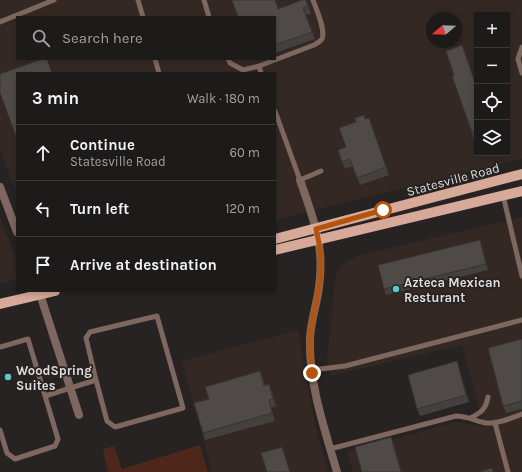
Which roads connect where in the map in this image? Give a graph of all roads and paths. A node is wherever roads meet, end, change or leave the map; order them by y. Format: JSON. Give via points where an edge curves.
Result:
{"nodes":[{"id":1,"x":54,"y":0,"type":"edge"},
{"id":2,"x":138,"y":0,"type":"edge"},
{"id":3,"x":204,"y":0,"type":"edge"},
{"id":4,"x":313,"y":0,"type":"edge"},
{"id":5,"x":143,"y":16,"type":"edge"},
{"id":6,"x":209,"y":16,"type":"edge"},
{"id":7,"x":0,"y":22,"type":"edge"},
{"id":8,"x":522,"y":47,"type":"edge"},
{"id":9,"x":155,"y":60,"type":"edge"},
{"id":10,"x":228,"y":60,"type":"edge"},
{"id":11,"x":275,"y":60,"type":"edge"},
{"id":12,"x":276,"y":60,"type":"edge"},
{"id":13,"x":259,"y":66,"type":"junction"},
{"id":14,"x":159,"y":72,"type":"edge"},
{"id":15,"x":261,"y":72,"type":"edge"},
{"id":16,"x":522,"y":73,"type":"edge"},
{"id":17,"x":276,"y":114,"type":"edge"},
{"id":18,"x":320,"y":171,"type":"dead end"},
{"id":19,"x":522,"y":174,"type":"edge"},
{"id":20,"x":300,"y":180,"type":"junction"},
{"id":21,"x":0,"y":187,"type":"edge"},
{"id":22,"x":522,"y":191,"type":"edge"},
{"id":23,"x":503,"y":196,"type":"junction"},
{"id":24,"x":16,"y":229,"type":"edge"},
{"id":25,"x":316,"y":229,"type":"junction"},
{"id":26,"x":276,"y":238,"type":"edge"},
{"id":27,"x":319,"y":240,"type":"junction"},
{"id":28,"x":276,"y":250,"type":"edge"},
{"id":29,"x":522,"y":276,"type":"edge"},
{"id":30,"x":40,"y":292,"type":"edge"},
{"id":31,"x":0,"y":304,"type":"edge"},
{"id":32,"x":522,"y":320,"type":"edge"},
{"id":33,"x":0,"y":347,"type":"edge"},
{"id":34,"x":312,"y":370,"type":"junction"},
{"id":35,"x":96,"y":380,"type":"junction"},
{"id":36,"x":70,"y":387,"type":"junction"},
{"id":37,"x":45,"y":396,"type":"junction"},
{"id":38,"x":488,"y":398,"type":"dead end"},
{"id":39,"x":522,"y":414,"type":"edge"},
{"id":40,"x":80,"y":415,"type":"dead end"},
{"id":41,"x":470,"y":418,"type":"junction"},
{"id":42,"x":495,"y":423,"type":"junction"},
{"id":43,"x":0,"y":430,"type":"edge"},
{"id":44,"x":330,"y":449,"type":"junction"},
{"id":45,"x":337,"y":472,"type":"edge"},
{"id":46,"x":508,"y":472,"type":"edge"}],
"edges":[{"from":1,"to":7,"type":"lane"},
{"from":2,"to":5,"type":"lane"},
{"from":3,"to":6,"type":"lane"},
{"from":4,"to":12,"type":"lane","via":[[322,27],[321,41]]},
{"from":8,"to":16,"type":"lane","via":[[518,59]]},
{"from":9,"to":14,"type":"lane"},
{"from":10,"to":13,"type":"lane","via":[[243,70]]},
{"from":11,"to":13,"type":"lane"},
{"from":13,"to":15,"type":"lane"},
{"from":17,"to":20,"type":"lane"},
{"from":18,"to":20,"type":"lane"},
{"from":19,"to":25,"type":"main road","name":"Statesville Road"},
{"from":20,"to":25,"type":"street"},
{"from":21,"to":24,"type":"street"},
{"from":22,"to":23,"type":"main road","name":"Statesville Road"},
{"from":23,"to":27,"type":"main road","name":"Statesville Road"},
{"from":23,"to":29,"type":"lane"},
{"from":25,"to":26,"type":"main road","name":"Statesville Road"},
{"from":25,"to":27,"type":"street"},
{"from":27,"to":28,"type":"main road","name":"Statesville Road"},
{"from":27,"to":34,"type":"street","via":[[319,287],[310,340]]},
{"from":30,"to":31,"type":"main road"},
{"from":30,"to":36,"type":"street"},
{"from":32,"to":34,"type":"lane","via":[[345,366]]},
{"from":33,"to":37,"type":"lane","via":[[28,339]]},
{"from":34,"to":44,"type":"street"},
{"from":35,"to":35,"type":"lane","via":[[108,422],[115,427],[183,408],[157,316],[90,332],[86,338]]},
{"from":35,"to":36,"type":"lane"},
{"from":36,"to":37,"type":"lane"},
{"from":36,"to":40,"type":"street"},
{"from":37,"to":43,"type":"lane","via":[[58,439],[55,446],[15,459],[7,453]]},
{"from":38,"to":41,"type":"lane","via":[[485,408]]},
{"from":39,"to":42,"type":"lane"},
{"from":41,"to":42,"type":"lane"},
{"from":41,"to":44,"type":"lane","via":[[448,418]]},
{"from":42,"to":46,"type":"lane"},
{"from":44,"to":45,"type":"street"}]}
